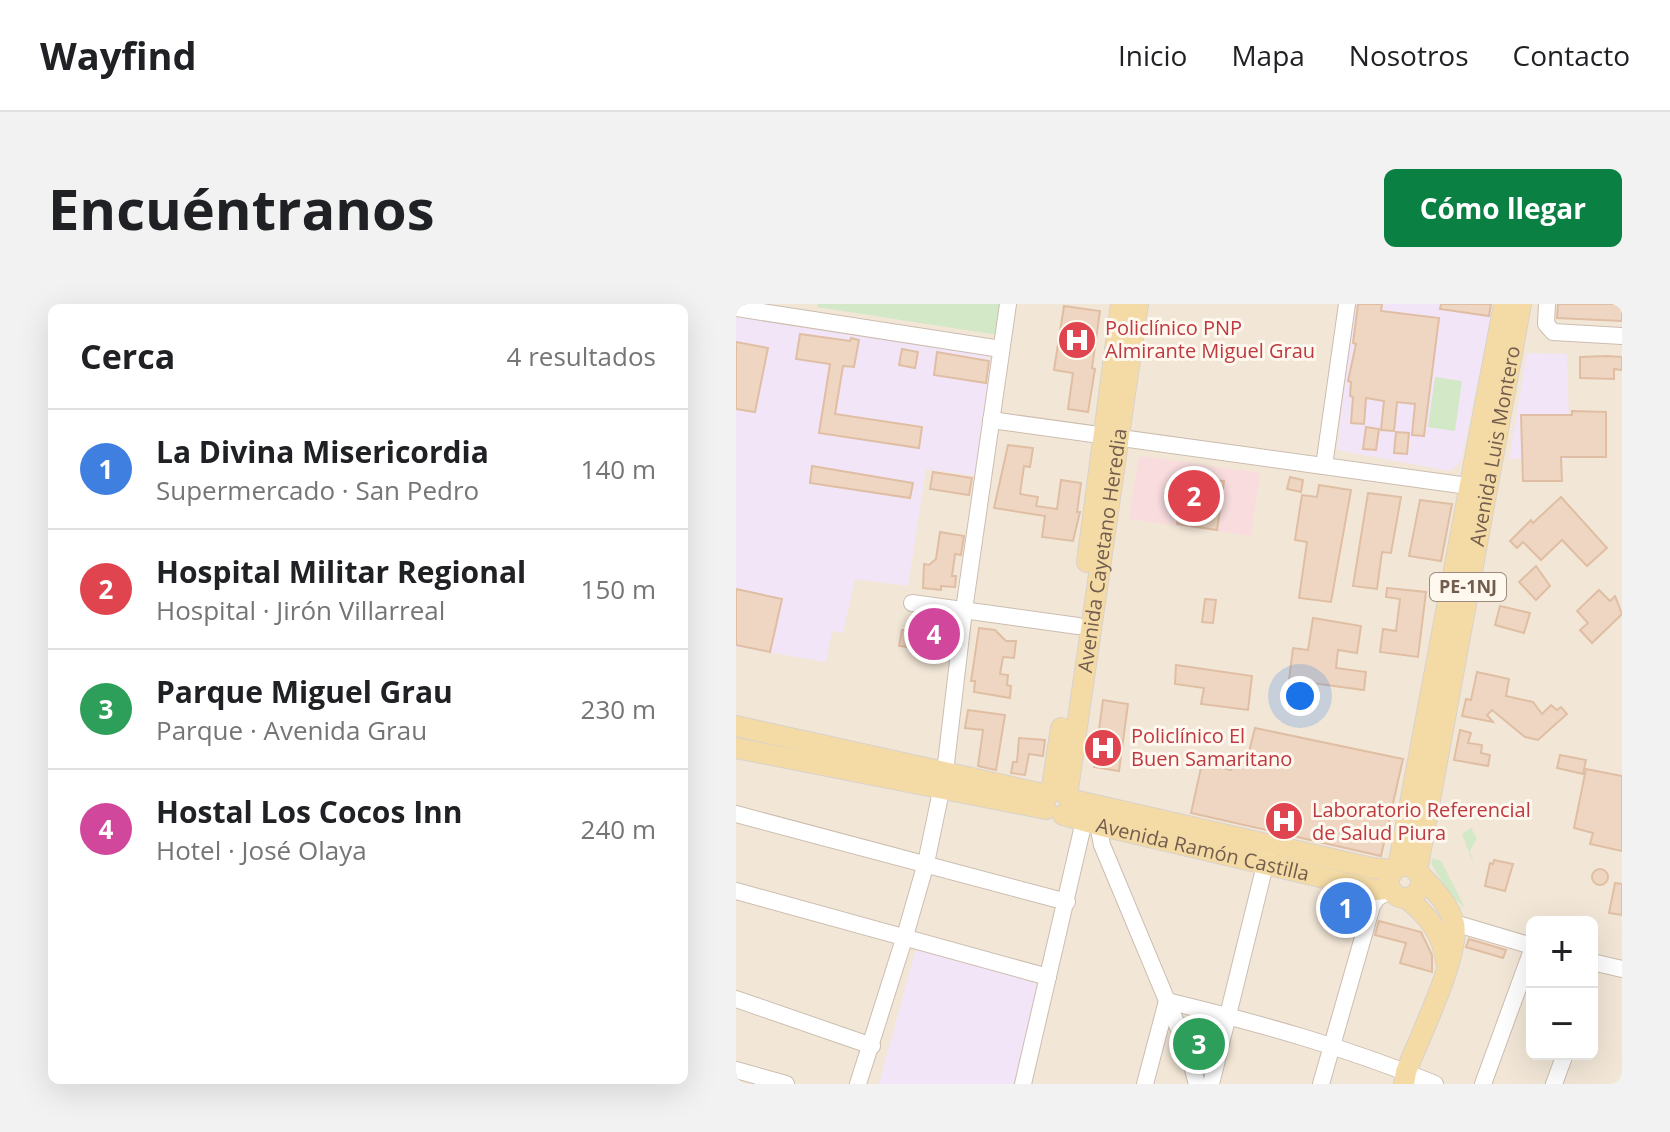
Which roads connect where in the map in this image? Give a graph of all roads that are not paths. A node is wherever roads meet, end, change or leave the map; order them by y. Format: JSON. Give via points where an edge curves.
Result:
{"nodes":[{"id":1,"x":1008,"y":304,"type":"edge"},
{"id":2,"x":1121,"y":304,"type":"edge"},
{"id":3,"x":1138,"y":304,"type":"edge"},
{"id":4,"x":1347,"y":304,"type":"edge"},
{"id":5,"x":1504,"y":304,"type":"edge"},
{"id":6,"x":1521,"y":304,"type":"edge"},
{"id":7,"x":1547,"y":304,"type":"edge"},
{"id":8,"x":736,"y":308,"type":"edge"},
{"id":9,"x":807,"y":312,"type":"edge"},
{"id":10,"x":1622,"y":336,"type":"edge"},
{"id":11,"x":1001,"y":349,"type":"junction"},
{"id":12,"x":991,"y":420,"type":"junction"},
{"id":13,"x":1112,"y":435,"type":"junction"},
{"id":14,"x":1324,"y":466,"type":"junction"},
{"id":15,"x":1468,"y":486,"type":"junction"},
{"id":16,"x":912,"y":603,"type":"dead end"},
{"id":17,"x":964,"y":610,"type":"junction"},
{"id":18,"x":1078,"y":626,"type":"junction"},
{"id":19,"x":736,"y":726,"type":"edge"},
{"id":20,"x":1431,"y":740,"type":"junction"},
{"id":21,"x":736,"y":748,"type":"edge"},
{"id":22,"x":943,"y":780,"type":"junction"},
{"id":23,"x":1057,"y":801,"type":"junction"},
{"id":24,"x":737,"y":817,"type":"edge"},
{"id":25,"x":1091,"y":823,"type":"junction"},
{"id":26,"x":1268,"y":854,"type":"junction"},
{"id":27,"x":926,"y":863,"type":"junction"},
{"id":28,"x":1402,"y":879,"type":"junction"},
{"id":29,"x":736,"y":891,"type":"edge"},
{"id":30,"x":1067,"y":902,"type":"junction"},
{"id":31,"x":1454,"y":923,"type":"junction"},
{"id":32,"x":905,"y":936,"type":"junction"},
{"id":33,"x":1526,"y":946,"type":"edge"},
{"id":34,"x":1526,"y":965,"type":"edge"},
{"id":35,"x":1598,"y":968,"type":"edge"},
{"id":36,"x":1622,"y":969,"type":"edge"},
{"id":37,"x":1446,"y":970,"type":"junction"},
{"id":38,"x":1048,"y":977,"type":"junction"},
{"id":39,"x":736,"y":999,"type":"edge"},
{"id":40,"x":1167,"y":1001,"type":"junction"},
{"id":41,"x":1229,"y":1016,"type":"junction"},
{"id":42,"x":872,"y":1046,"type":"junction"},
{"id":43,"x":1331,"y":1046,"type":"junction"},
{"id":44,"x":1563,"y":1060,"type":"edge"},
{"id":45,"x":736,"y":1070,"type":"edge"},
{"id":46,"x":1402,"y":1080,"type":"edge"},
{"id":47,"x":786,"y":1084,"type":"edge"},
{"id":48,"x":858,"y":1084,"type":"edge"},
{"id":49,"x":1023,"y":1084,"type":"edge"},
{"id":50,"x":1145,"y":1084,"type":"edge"},
{"id":51,"x":1197,"y":1084,"type":"edge"},
{"id":52,"x":1211,"y":1084,"type":"edge"},
{"id":53,"x":1321,"y":1084,"type":"edge"},
{"id":54,"x":1435,"y":1084,"type":"edge"},
{"id":55,"x":1483,"y":1084,"type":"edge"},
{"id":56,"x":1554,"y":1084,"type":"edge"}],
"edges":[{"from":1,"to":11,"type":"street"},
{"from":2,"to":13,"type":"main road","name":"Avenida Cayetano Heredia"},
{"from":3,"to":13,"type":"main road","name":"Avenida Cayetano Heredia"},
{"from":4,"to":14,"type":"street"},
{"from":5,"to":15,"type":"main road","name":"Avenida Luis Montero","number":"PE-1NJ"},
{"from":6,"to":20,"type":"main road","name":"Avenida Luis Montero","number":"PE-1NJ"},
{"from":7,"to":10,"type":"street","via":[[1546,324],[1553,332]]},
{"from":8,"to":9,"type":"street"},
{"from":9,"to":11,"type":"street"},
{"from":11,"to":12,"type":"street"},
{"from":12,"to":13,"type":"street"},
{"from":12,"to":17,"type":"street"},
{"from":13,"to":14,"type":"street"},
{"from":13,"to":18,"type":"main road","name":"Avenida Cayetano Heredia"},
{"from":13,"to":23,"type":"main road","name":"Avenida Cayetano Heredia"},
{"from":14,"to":15,"type":"street"},
{"from":15,"to":20,"type":"main road","name":"Avenida Luis Montero","number":"PE-1NJ"},
{"from":16,"to":17,"type":"street"},
{"from":17,"to":18,"type":"street"},
{"from":17,"to":22,"type":"street"},
{"from":18,"to":23,"type":"main road","name":"Avenida Cayetano Heredia"},
{"from":19,"to":22,"type":"main road","name":"Avenida Ramón Castilla"},
{"from":20,"to":28,"type":"main road","name":"Avenida Luis Montero","number":"PE-1NJ"},
{"from":21,"to":22,"type":"main road","name":"Avenida Ramón Castilla"},
{"from":22,"to":23,"type":"main road","name":"Avenida Ramón Castilla"},
{"from":22,"to":27,"type":"street"},
{"from":23,"to":25,"type":"main road","name":"Avenida Ramón Castilla"},
{"from":23,"to":26,"type":"main road","name":"Avenida Ramón Castilla"},
{"from":24,"to":27,"type":"street"},
{"from":25,"to":26,"type":"main road","name":"Avenida Ramón Castilla"},
{"from":25,"to":30,"type":"street"},
{"from":25,"to":40,"type":"street"},
{"from":26,"to":28,"type":"main road","name":"Avenida Ramón Castilla","via":[[1372,868]]},
{"from":26,"to":41,"type":"street"},
{"from":27,"to":30,"type":"street"},
{"from":27,"to":32,"type":"street"},
{"from":28,"to":31,"type":"main road","via":[[1449,908]]},
{"from":28,"to":37,"type":"main road","via":[[1442,939]]},
{"from":28,"to":43,"type":"street","via":[[1372,906]]},
{"from":29,"to":32,"type":"street"},
{"from":30,"to":38,"type":"street"},
{"from":31,"to":33,"type":"street"},
{"from":31,"to":37,"type":"main road","via":[[1456,936]]},
{"from":32,"to":38,"type":"street"},
{"from":32,"to":42,"type":"street"},
{"from":34,"to":55,"type":"street"},
{"from":35,"to":36,"type":"street"},
{"from":37,"to":46,"type":"main road"},
{"from":38,"to":49,"type":"street"},
{"from":39,"to":42,"type":"street"},
{"from":40,"to":41,"type":"street"},
{"from":40,"to":50,"type":"street"},
{"from":40,"to":51,"type":"street"},
{"from":41,"to":43,"type":"street"},
{"from":41,"to":52,"type":"street"},
{"from":42,"to":48,"type":"street"},
{"from":43,"to":46,"type":"street"},
{"from":43,"to":53,"type":"street"},
{"from":44,"to":56,"type":"street"},
{"from":45,"to":47,"type":"street"},
{"from":46,"to":54,"type":"street"}]}
